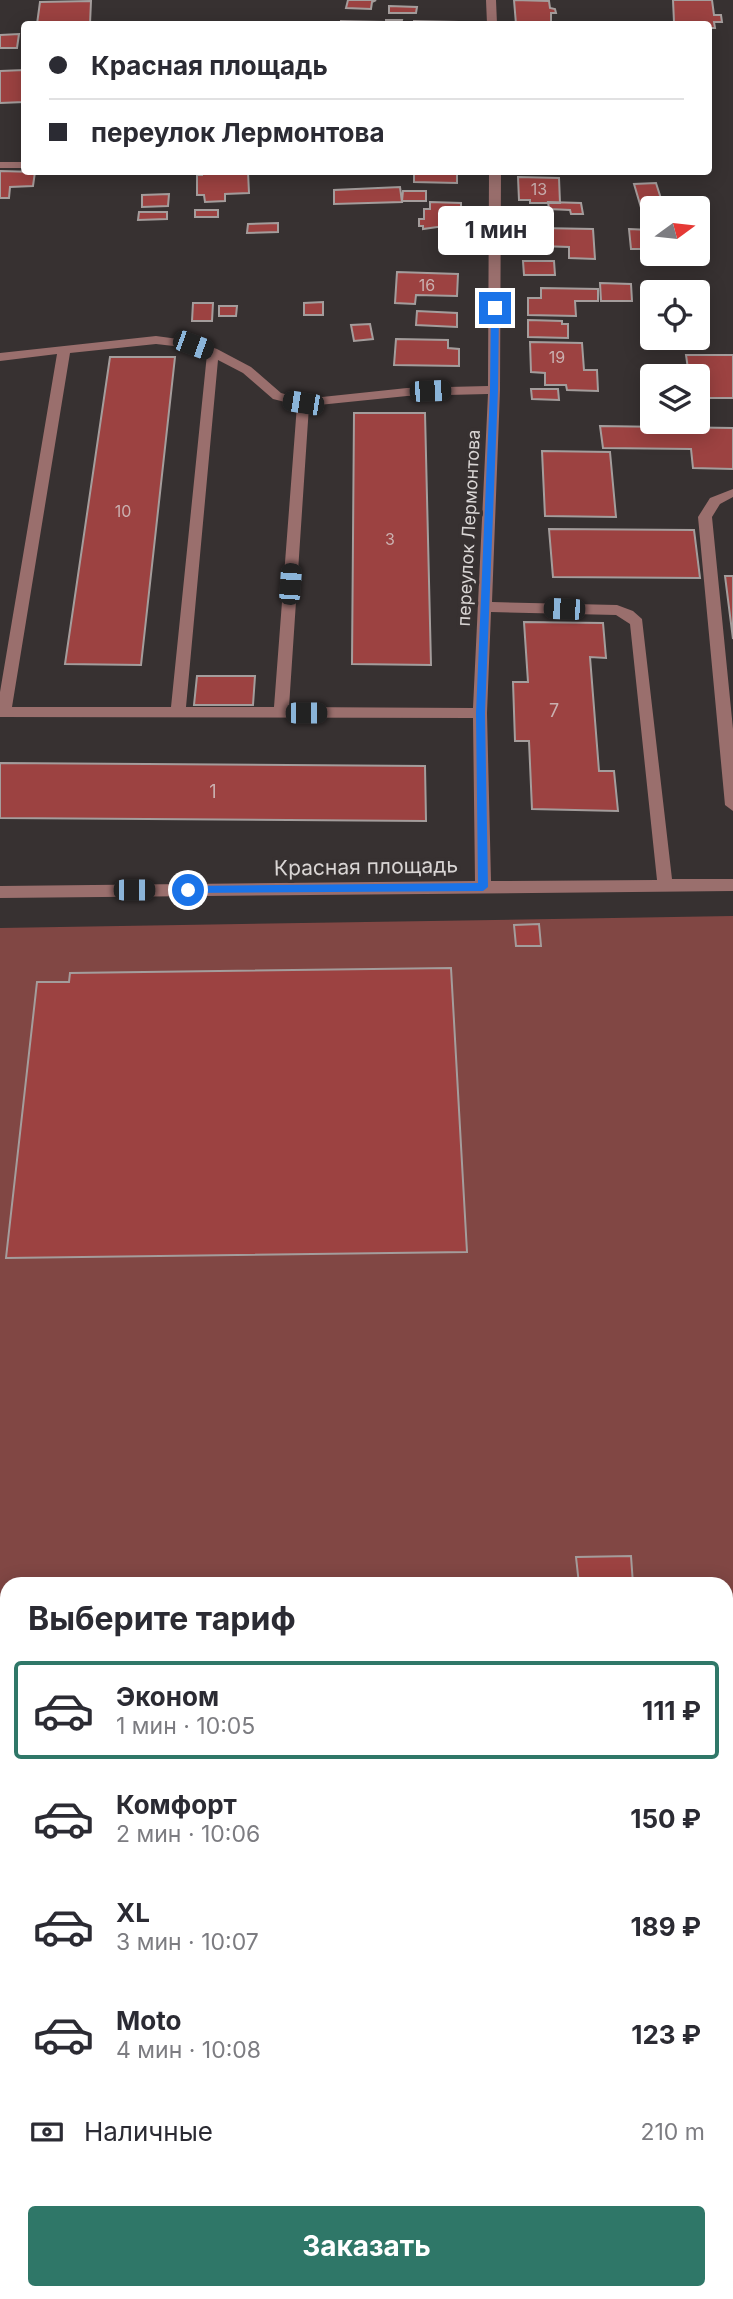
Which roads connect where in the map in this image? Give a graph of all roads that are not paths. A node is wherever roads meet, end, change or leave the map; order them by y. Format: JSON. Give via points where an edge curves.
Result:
{"nodes":[{"id":1,"x":491,"y":0,"type":"edge"},
{"id":2,"x":492,"y":21,"type":"edge"},
{"id":3,"x":21,"y":164,"type":"edge"},
{"id":4,"x":0,"y":165,"type":"edge"},
{"id":5,"x":495,"y":175,"type":"edge"},
{"id":6,"x":64,"y":350,"type":"junction"},
{"id":7,"x":213,"y":352,"type":"junction"},
{"id":8,"x":0,"y":357,"type":"edge"},
{"id":9,"x":494,"y":390,"type":"junction"},
{"id":10,"x":303,"y":403,"type":"junction"},
{"id":11,"x":733,"y":493,"type":"edge"},
{"id":12,"x":485,"y":607,"type":"junction"},
{"id":13,"x":2,"y":712,"type":"edge"},
{"id":14,"x":178,"y":713,"type":"junction"},
{"id":15,"x":281,"y":713,"type":"junction"},
{"id":16,"x":481,"y":713,"type":"junction"},
{"id":17,"x":733,"y":805,"type":"edge"},
{"id":18,"x":665,"y":885,"type":"junction"},
{"id":19,"x":733,"y":885,"type":"edge"},
{"id":20,"x":483,"y":887,"type":"junction"},
{"id":21,"x":0,"y":892,"type":"edge"}],
"edges":[{"from":1,"to":2,"type":"street"},
{"from":3,"to":4,"type":"street"},
{"from":5,"to":9,"type":"street","name":"переулок Лермонтова"},
{"from":6,"to":7,"type":"street","via":[[156,340]]},
{"from":6,"to":8,"type":"street"},
{"from":6,"to":13,"type":"street"},
{"from":7,"to":10,"type":"street","via":[[247,370],[277,396]]},
{"from":7,"to":14,"type":"street"},
{"from":9,"to":10,"type":"street","via":[[407,392]]},
{"from":9,"to":12,"type":"street","name":"переулок Лермонтова"},
{"from":10,"to":15,"type":"street"},
{"from":11,"to":17,"type":"street","via":[[708,506],[705,517]]},
{"from":12,"to":16,"type":"street","name":"переулок Лермонтова"},
{"from":12,"to":18,"type":"street","via":[[617,610],[637,622]]},
{"from":13,"to":14,"type":"street"},
{"from":14,"to":15,"type":"street"},
{"from":15,"to":16,"type":"street"},
{"from":16,"to":20,"type":"street","name":"переулок Лермонтова"},
{"from":18,"to":19,"type":"street","name":"Красная площадь"},
{"from":18,"to":20,"type":"street","name":"Красная площадь"},
{"from":20,"to":21,"type":"street","name":"Красная площадь"}]}
